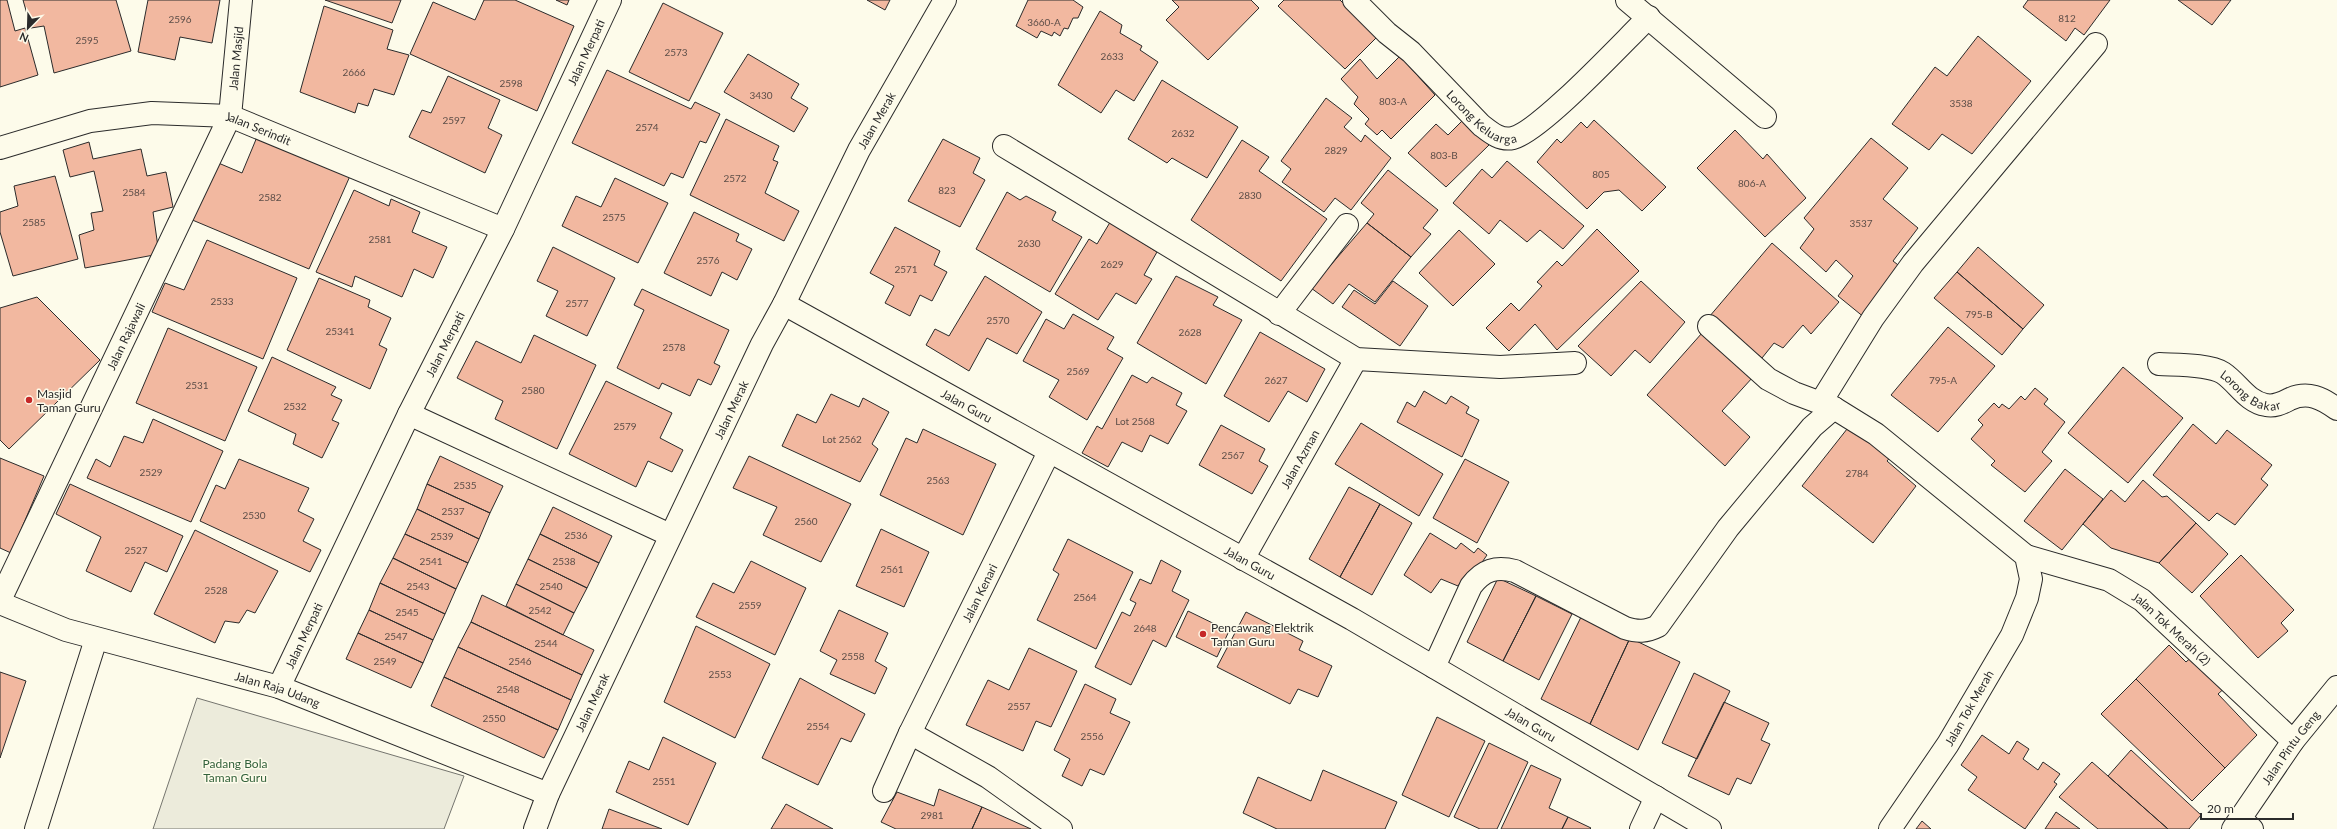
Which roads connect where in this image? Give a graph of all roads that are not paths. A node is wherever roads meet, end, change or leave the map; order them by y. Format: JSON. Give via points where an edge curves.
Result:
{"nodes":[{"id":1,"x":241,"y":0,"type":"edge"},
{"id":2,"x":610,"y":0,"type":"edge"},
{"id":3,"x":945,"y":0,"type":"edge"},
{"id":4,"x":1354,"y":0,"type":"edge"},
{"id":5,"x":1627,"y":0,"type":"edge"},
{"id":6,"x":1649,"y":17,"type":"junction"},
{"id":7,"x":2096,"y":44,"type":"dead end"},
{"id":8,"x":230,"y":116,"type":"junction"},
{"id":9,"x":1765,"y":118,"type":"dead end"},
{"id":10,"x":1004,"y":146,"type":"dead end"},
{"id":11,"x":0,"y":148,"type":"edge"},
{"id":12,"x":1347,"y":225,"type":"dead end"},
{"id":13,"x":503,"y":229,"type":"junction"},
{"id":14,"x":784,"y":304,"type":"junction"},
{"id":15,"x":1279,"y":314,"type":"junction"},
{"id":16,"x":1709,"y":326,"type":"dead end"},
{"id":17,"x":1356,"y":358,"type":"junction"},
{"id":18,"x":1575,"y":363,"type":"dead end"},
{"id":19,"x":2159,"y":364,"type":"dead end"},
{"id":20,"x":1827,"y":405,"type":"junction"},
{"id":21,"x":2337,"y":410,"type":"edge"},
{"id":22,"x":409,"y":414,"type":"junction"},
{"id":23,"x":1049,"y":452,"type":"junction"},
{"id":24,"x":670,"y":535,"type":"junction"},
{"id":25,"x":2026,"y":556,"type":"junction"},
{"id":26,"x":1243,"y":559,"type":"junction"},
{"id":27,"x":0,"y":602,"type":"edge"},
{"id":28,"x":96,"y":639,"type":"junction"},
{"id":29,"x":1434,"y":667,"type":"junction"},
{"id":30,"x":279,"y":687,"type":"junction"},
{"id":31,"x":2337,"y":687,"type":"edge"},
{"id":32,"x":910,"y":733,"type":"junction"},
{"id":33,"x":2292,"y":741,"type":"junction"},
{"id":34,"x":884,"y":791,"type":"dead end"},
{"id":35,"x":548,"y":794,"type":"junction"},
{"id":36,"x":1656,"y":797,"type":"junction"},
{"id":37,"x":2242,"y":825,"type":"edge"},
{"id":38,"x":36,"y":829,"type":"edge"},
{"id":39,"x":535,"y":829,"type":"edge"},
{"id":40,"x":1061,"y":829,"type":"edge"},
{"id":41,"x":1642,"y":829,"type":"edge"},
{"id":42,"x":1710,"y":829,"type":"edge"},
{"id":43,"x":1890,"y":829,"type":"edge"}],
"edges":[{"from":1,"to":8,"type":"street","name":"Jalan Masjid"},
{"from":2,"to":13,"type":"street","name":"Jalan Merpati"},
{"from":3,"to":14,"type":"street","name":"Jalan Merak","via":[[859,150]]},
{"from":4,"to":6,"type":"street","name":"Lorong Keluarga","via":[[1387,33],[1411,52],[1481,125],[1491,134],[1502,138],[1513,138],[1538,123]]},
{"from":5,"to":6,"type":"street"},
{"from":6,"to":9,"type":"street"},
{"from":7,"to":20,"type":"street","via":[[1913,262],[1873,318]]},
{"from":8,"to":11,"type":"street","name":"Jalan Serindit","via":[[152,113],[90,121]]},
{"from":8,"to":13,"type":"street","name":"Jalan Serindit"},
{"from":8,"to":27,"type":"street","name":"Jalan Rajawali"},
{"from":10,"to":15,"type":"street"},
{"from":12,"to":15,"type":"street"},
{"from":13,"to":22,"type":"street","name":"Jalan Merpati"},
{"from":14,"to":23,"type":"street","name":"Jalan Guru"},
{"from":14,"to":24,"type":"street","name":"Jalan Merak","via":[[762,344]]},
{"from":15,"to":17,"type":"street"},
{"from":16,"to":20,"type":"street","via":[[1768,379],[1794,393]]},
{"from":17,"to":18,"type":"street","via":[[1500,367]]},
{"from":17,"to":26,"type":"street","name":"Jalan Azman"},
{"from":19,"to":21,"type":"street","name":"Lorong Bakar","via":[[2216,369],[2229,377],[2257,403],[2268,406],[2307,395],[2318,396]]},
{"from":20,"to":25,"type":"street","via":[[1876,434]]},
{"from":20,"to":29,"type":"street","via":[[1812,427],[1728,528],[1658,626],[1648,631],[1636,632],[1515,572],[1503,568],[1490,570],[1479,576],[1471,586]]},
{"from":22,"to":24,"type":"street"},
{"from":22,"to":30,"type":"street","name":"Jalan Merpati"},
{"from":23,"to":26,"type":"street","name":"Jalan Guru"},
{"from":23,"to":32,"type":"street","name":"Jalan Kenari"},
{"from":24,"to":35,"type":"street","name":"Jalan Merak"},
{"from":25,"to":33,"type":"street","name":"Jalan Tok Merah (2)","via":[[2109,580],[2142,600]]},
{"from":25,"to":43,"type":"street","name":"Jalan Tok Merah","via":[[2031,579],[2027,598],[2012,635],[1948,744]]},
{"from":26,"to":29,"type":"street","name":"Jalan Guru"},
{"from":27,"to":28,"type":"street","name":"Jalan Raja Udang","via":[[66,630]]},
{"from":28,"to":30,"type":"street","name":"Jalan Raja Udang"},
{"from":28,"to":38,"type":"street"},
{"from":29,"to":36,"type":"street","name":"Jalan Guru"},
{"from":30,"to":35,"type":"street","name":"Jalan Raja Udang"},
{"from":31,"to":33,"type":"street","name":"Jalan Pintu Geng"},
{"from":32,"to":34,"type":"street","name":"Jalan Kenari"},
{"from":32,"to":40,"type":"street","via":[[988,777]]},
{"from":33,"to":37,"type":"street","name":"Jalan Pintu Geng"},
{"from":35,"to":39,"type":"street","name":"Jalan Merak"},
{"from":36,"to":41,"type":"street"},
{"from":36,"to":42,"type":"street","name":"Jalan Guru"}]}
